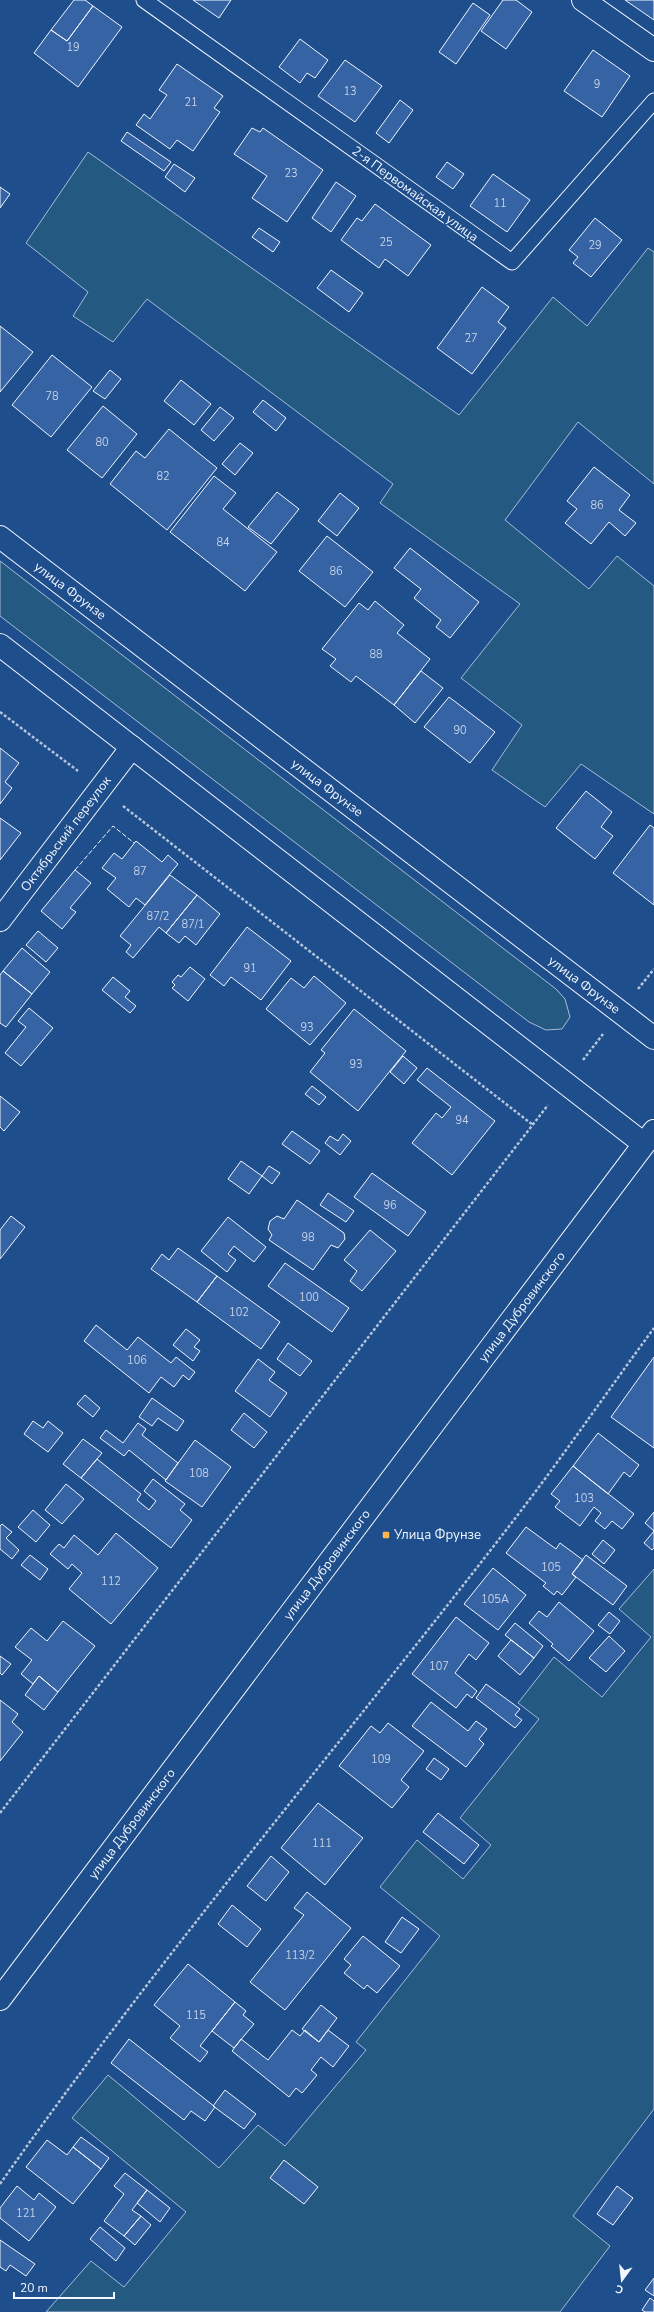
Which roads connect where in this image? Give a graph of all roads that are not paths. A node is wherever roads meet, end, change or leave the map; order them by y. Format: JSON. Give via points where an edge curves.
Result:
{"nodes":[{"id":1,"x":144,"y":0,"type":"edge"},
{"id":2,"x":583,"y":0,"type":"edge"},
{"id":3,"x":654,"y":50,"type":"edge"},
{"id":4,"x":654,"y":101,"type":"edge"},
{"id":5,"x":0,"y":537,"type":"edge"},
{"id":6,"x":0,"y":645,"type":"edge"},
{"id":7,"x":132,"y":747,"type":"junction"},
{"id":8,"x":0,"y":920,"type":"edge"},
{"id":9,"x":654,"y":1038,"type":"edge"},
{"id":10,"x":649,"y":1137,"type":"edge"},
{"id":11,"x":0,"y":1999,"type":"edge"}],
"edges":[{"from":1,"to":4,"type":"lane","name":"2-я Первомайская улица","via":[[512,262]]},
{"from":2,"to":3,"type":"main road"},
{"from":5,"to":9,"type":"main road","name":"улица Фрунзе"},
{"from":6,"to":7,"type":"main road"},
{"from":7,"to":8,"type":"main road","name":"Октябрьский переулок"},
{"from":7,"to":10,"type":"main road","via":[[566,1082]]},
{"from":10,"to":11,"type":"main road","name":"улица Дубровинского"}]}
